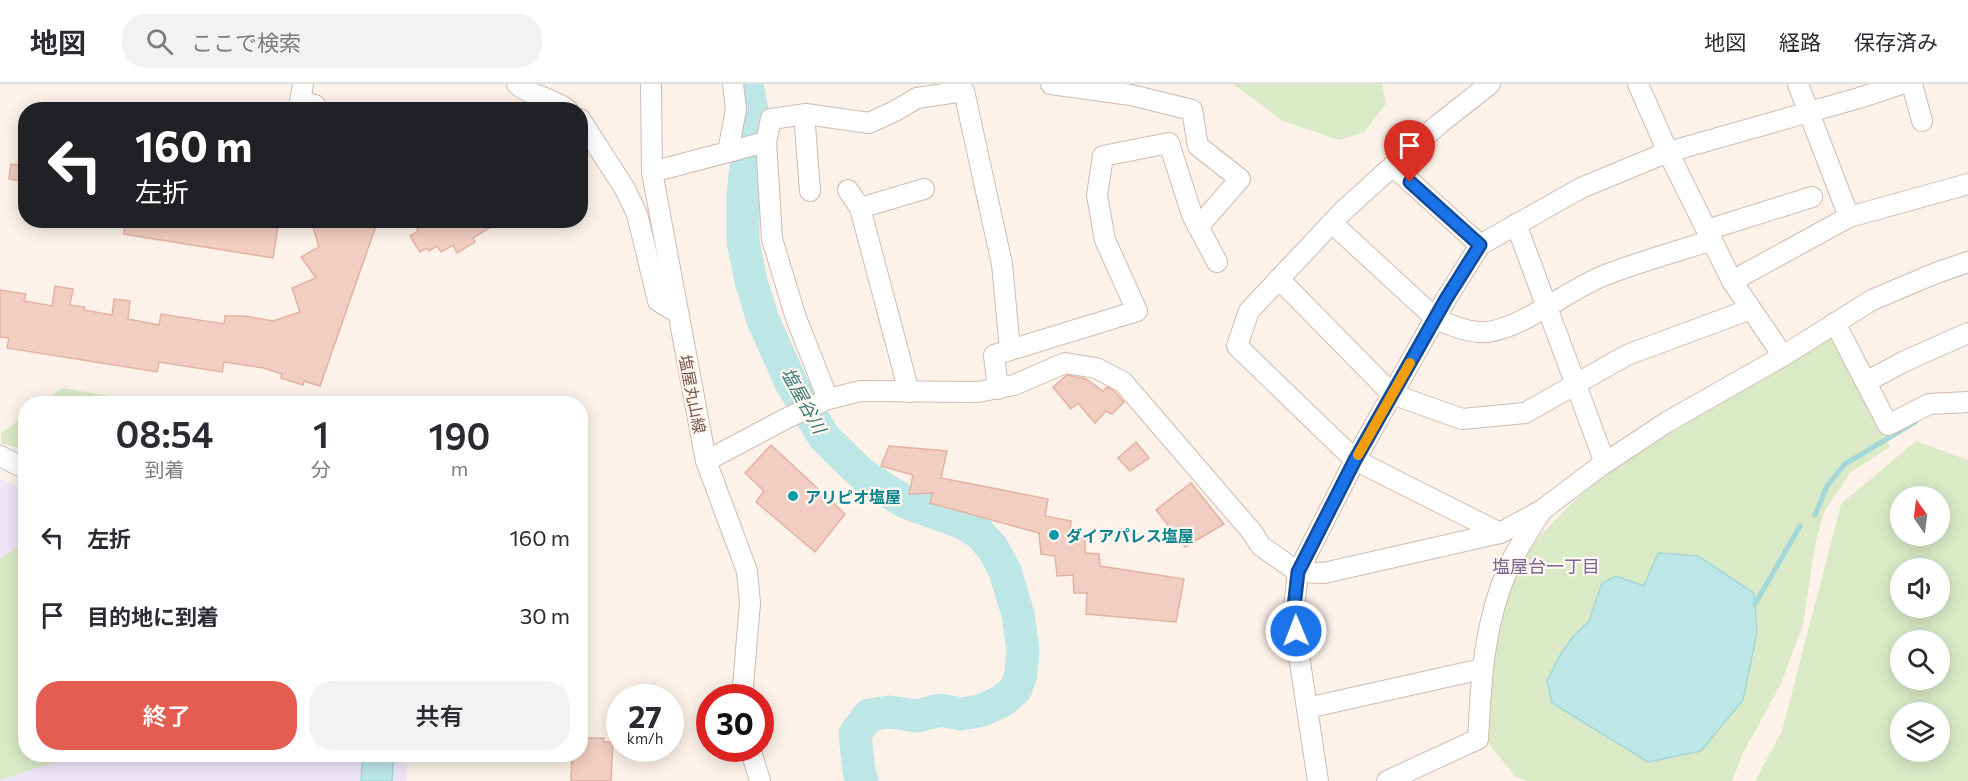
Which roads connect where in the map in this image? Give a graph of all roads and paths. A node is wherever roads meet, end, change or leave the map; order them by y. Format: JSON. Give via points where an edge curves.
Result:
{"nodes":[{"id":1,"x":303,"y":84,"type":"edge"},
{"id":2,"x":517,"y":84,"type":"edge"},
{"id":3,"x":651,"y":84,"type":"edge"},
{"id":4,"x":733,"y":84,"type":"edge"},
{"id":5,"x":1051,"y":84,"type":"edge"},
{"id":6,"x":1490,"y":84,"type":"edge"},
{"id":7,"x":1638,"y":84,"type":"edge"},
{"id":8,"x":1798,"y":84,"type":"edge"},
{"id":9,"x":1901,"y":84,"type":"edge"},
{"id":10,"x":1912,"y":84,"type":"edge"},
{"id":11,"x":920,"y":91,"type":"edge"},
{"id":12,"x":300,"y":102,"type":"edge"},
{"id":13,"x":554,"y":102,"type":"edge"},
{"id":14,"x":1809,"y":113,"type":"junction"},
{"id":15,"x":771,"y":119,"type":"junction"},
{"id":16,"x":1922,"y":121,"type":"dead end"},
{"id":17,"x":805,"y":126,"type":"junction"},
{"id":18,"x":828,"y":129,"type":"dead end"},
{"id":19,"x":588,"y":131,"type":"edge"},
{"id":20,"x":760,"y":144,"type":"junction"},
{"id":21,"x":728,"y":152,"type":"junction"},
{"id":22,"x":1668,"y":152,"type":"junction"},
{"id":23,"x":1393,"y":166,"type":"junction"},
{"id":24,"x":652,"y":172,"type":"junction"},
{"id":25,"x":1968,"y":184,"type":"edge"},
{"id":26,"x":924,"y":189,"type":"dead end"},
{"id":27,"x":848,"y":190,"type":"dead end"},
{"id":28,"x":810,"y":191,"type":"dead end"},
{"id":29,"x":1812,"y":197,"type":"dead end"},
{"id":30,"x":860,"y":208,"type":"junction"},
{"id":31,"x":1849,"y":217,"type":"junction"},
{"id":32,"x":1332,"y":223,"type":"junction"},
{"id":33,"x":1516,"y":224,"type":"junction"},
{"id":34,"x":1198,"y":227,"type":"junction"},
{"id":35,"x":1709,"y":235,"type":"junction"},
{"id":36,"x":1480,"y":245,"type":"junction"},
{"id":37,"x":1216,"y":262,"type":"dead end"},
{"id":38,"x":1968,"y":262,"type":"edge"},
{"id":39,"x":1279,"y":279,"type":"junction"},
{"id":40,"x":1732,"y":280,"type":"junction"},
{"id":41,"x":1547,"y":307,"type":"junction"},
{"id":42,"x":1751,"y":309,"type":"junction"},
{"id":43,"x":678,"y":313,"type":"junction"},
{"id":44,"x":1436,"y":318,"type":"junction"},
{"id":45,"x":1835,"y":323,"type":"junction"},
{"id":46,"x":1968,"y":333,"type":"edge"},
{"id":47,"x":1010,"y":350,"type":"junction"},
{"id":48,"x":1783,"y":356,"type":"junction"},
{"id":49,"x":1866,"y":382,"type":"junction"},
{"id":50,"x":1576,"y":384,"type":"junction"},
{"id":51,"x":998,"y":389,"type":"junction"},
{"id":52,"x":909,"y":392,"type":"junction"},
{"id":53,"x":1392,"y":394,"type":"junction"},
{"id":54,"x":828,"y":399,"type":"junction"},
{"id":55,"x":1968,"y":402,"type":"edge"},
{"id":56,"x":0,"y":456,"type":"edge"},
{"id":57,"x":1355,"y":460,"type":"junction"},
{"id":58,"x":706,"y":461,"type":"junction"},
{"id":59,"x":1605,"y":463,"type":"junction"},
{"id":60,"x":18,"y":465,"type":"edge"},
{"id":61,"x":1542,"y":510,"type":"junction"},
{"id":62,"x":1500,"y":533,"type":"junction"},
{"id":63,"x":1298,"y":572,"type":"junction"},
{"id":64,"x":1482,"y":669,"type":"junction"},
{"id":65,"x":743,"y":684,"type":"edge"},
{"id":66,"x":1307,"y":708,"type":"junction"},
{"id":67,"x":754,"y":762,"type":"edge"},
{"id":68,"x":760,"y":781,"type":"edge"},
{"id":69,"x":1318,"y":781,"type":"edge"},
{"id":70,"x":1387,"y":781,"type":"edge"}],
"edges":[{"from":1,"to":12,"type":"street"},
{"from":2,"to":13,"type":"street","via":[[522,90]]},
{"from":3,"to":24,"type":"street","name":"塩屋丸山線"},
{"from":4,"to":21,"type":"street","via":[[736,109]]},
{"from":5,"to":34,"type":"street","via":[[1131,94],[1192,110],[1198,146],[1240,179]]},
{"from":6,"to":23,"type":"street"},
{"from":7,"to":22,"type":"street"},
{"from":8,"to":14,"type":"street"},
{"from":9,"to":14,"type":"street"},
{"from":10,"to":16,"type":"street"},
{"from":11,"to":15,"type":"street","via":[[895,111],[869,123],[806,114]]},
{"from":11,"to":47,"type":"street","via":[[964,92],[1002,264]]},
{"from":14,"to":22,"type":"street"},
{"from":14,"to":31,"type":"street"},
{"from":15,"to":17,"type":"street","via":[[789,130]]},
{"from":15,"to":20,"type":"street"},
{"from":17,"to":18,"type":"street"},
{"from":17,"to":28,"type":"street"},
{"from":19,"to":43,"type":"street","via":[[637,214],[658,301]]},
{"from":20,"to":21,"type":"street"},
{"from":20,"to":54,"type":"street","via":[[772,239],[796,318]]},
{"from":21,"to":24,"type":"street"},
{"from":22,"to":33,"type":"street","via":[[1581,188]]},
{"from":22,"to":35,"type":"street"},
{"from":23,"to":32,"type":"street"},
{"from":23,"to":36,"type":"street"},
{"from":24,"to":43,"type":"street","name":"塩屋丸山線"},
{"from":25,"to":31,"type":"street"},
{"from":26,"to":30,"type":"street"},
{"from":27,"to":30,"type":"street"},
{"from":29,"to":35,"type":"street"},
{"from":30,"to":52,"type":"street"},
{"from":31,"to":40,"type":"street"},
{"from":32,"to":39,"type":"street"},
{"from":32,"to":44,"type":"street"},
{"from":33,"to":36,"type":"street"},
{"from":33,"to":41,"type":"street"},
{"from":34,"to":37,"type":"street"},
{"from":34,"to":47,"type":"street","via":[[1169,143],[1103,156],[1097,195],[1105,240],[1137,311]]},
{"from":35,"to":40,"type":"street"},
{"from":35,"to":41,"type":"street","via":[[1601,276]]},
{"from":36,"to":44,"type":"street"},
{"from":38,"to":45,"type":"street","via":[[1872,300]]},
{"from":39,"to":53,"type":"street"},
{"from":39,"to":57,"type":"street","via":[[1249,311],[1237,346]]},
{"from":40,"to":42,"type":"street"},
{"from":41,"to":44,"type":"street","via":[[1503,328],[1480,333]]},
{"from":41,"to":50,"type":"street"},
{"from":42,"to":48,"type":"street"},
{"from":42,"to":50,"type":"street","via":[[1627,355]]},
{"from":43,"to":58,"type":"street","name":"塩屋丸山線"},
{"from":44,"to":53,"type":"street"},
{"from":45,"to":48,"type":"street"},
{"from":45,"to":49,"type":"street"},
{"from":46,"to":49,"type":"street"},
{"from":47,"to":51,"type":"street","via":[[994,355]]},
{"from":48,"to":59,"type":"street","via":[[1676,416]]},
{"from":49,"to":55,"type":"street","via":[[1888,425],[1929,404]]},
{"from":50,"to":53,"type":"street","via":[[1525,413],[1462,419]]},
{"from":50,"to":59,"type":"street"},
{"from":51,"to":52,"type":"street"},
{"from":51,"to":63,"type":"street","via":[[1065,363],[1096,368],[1123,382],[1261,546]]},
{"from":52,"to":54,"type":"street","via":[[861,391]]},
{"from":53,"to":57,"type":"street"},
{"from":54,"to":58,"type":"street"},
{"from":56,"to":60,"type":"street"},
{"from":57,"to":62,"type":"street"},
{"from":57,"to":63,"type":"street"},
{"from":58,"to":65,"type":"street","name":"塩屋丸山線","via":[[747,571],[750,603]]},
{"from":59,"to":61,"type":"street"},
{"from":61,"to":62,"type":"street"},
{"from":61,"to":64,"type":"street","via":[[1509,566],[1487,630]]},
{"from":62,"to":63,"type":"street","via":[[1324,573]]},
{"from":63,"to":66,"type":"street","via":[[1293,616]]},
{"from":64,"to":66,"type":"street"},
{"from":64,"to":70,"type":"street","via":[[1478,739]]},
{"from":66,"to":69,"type":"street"},
{"from":67,"to":68,"type":"street"}]}
